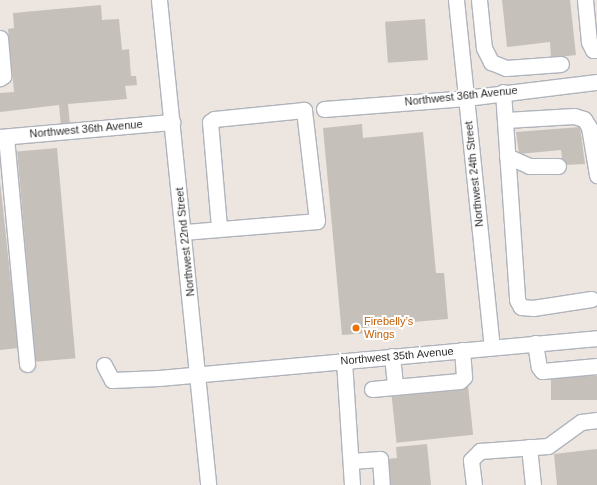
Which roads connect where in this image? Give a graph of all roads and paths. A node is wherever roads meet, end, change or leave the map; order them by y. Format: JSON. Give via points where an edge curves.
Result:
{"nodes":[{"id":1,"x":160,"y":0,"type":"edge"},
{"id":2,"x":456,"y":0,"type":"edge"},
{"id":3,"x":479,"y":0,"type":"edge"},
{"id":4,"x":585,"y":0,"type":"edge"},
{"id":5,"x":0,"y":38,"type":"edge"},
{"id":6,"x":597,"y":50,"type":"edge"},
{"id":7,"x":561,"y":64,"type":"dead end"},
{"id":8,"x":0,"y":78,"type":"edge"},
{"id":9,"x":597,"y":82,"type":"edge"},
{"id":10,"x":503,"y":92,"type":"junction"},
{"id":11,"x":466,"y":98,"type":"junction"},
{"id":12,"x":324,"y":109,"type":"dead end"},
{"id":13,"x":506,"y":120,"type":"junction"},
{"id":14,"x":172,"y":122,"type":"junction"},
{"id":15,"x":3,"y":137,"type":"edge"},
{"id":16,"x":595,"y":154,"type":"edge"},
{"id":17,"x":506,"y":156,"type":"junction"},
{"id":18,"x":558,"y":166,"type":"dead end"},
{"id":19,"x":597,"y":175,"type":"edge"},
{"id":20,"x":219,"y":228,"type":"junction"},
{"id":21,"x":184,"y":232,"type":"junction"},
{"id":22,"x":591,"y":299,"type":"dead end"},
{"id":23,"x":597,"y":338,"type":"edge"},
{"id":24,"x":535,"y":343,"type":"junction"},
{"id":25,"x":492,"y":347,"type":"junction"},
{"id":26,"x":462,"y":350,"type":"junction"},
{"id":27,"x":392,"y":356,"type":"junction"},
{"id":28,"x":344,"y":361,"type":"junction"},
{"id":29,"x":27,"y":364,"type":"dead end"},
{"id":30,"x":104,"y":365,"type":"dead end"},
{"id":31,"x":597,"y":366,"type":"edge"},
{"id":32,"x":198,"y":374,"type":"junction"},
{"id":33,"x":394,"y":387,"type":"junction"},
{"id":34,"x":372,"y":389,"type":"dead end"},
{"id":35,"x":597,"y":420,"type":"edge"},
{"id":36,"x":529,"y":447,"type":"junction"},
{"id":37,"x":351,"y":461,"type":"junction"},
{"id":38,"x":208,"y":485,"type":"edge"},
{"id":39,"x":352,"y":485,"type":"edge"},
{"id":40,"x":382,"y":485,"type":"edge"},
{"id":41,"x":474,"y":485,"type":"edge"},
{"id":42,"x":533,"y":485,"type":"edge"}],
"edges":[{"from":1,"to":14,"type":"street","name":"Northwest 22nd Street"},
{"from":2,"to":11,"type":"street","name":"Northwest 24th Street"},
{"from":3,"to":7,"type":"street","via":[[484,48],[492,62],[506,68]]},
{"from":4,"to":6,"type":"street","via":[[589,42],[593,50]]},
{"from":5,"to":8,"type":"street","via":[[3,76]]},
{"from":9,"to":10,"type":"street","name":"Northwest 36th Avenue"},
{"from":10,"to":11,"type":"street","name":"Northwest 36th Avenue"},
{"from":10,"to":13,"type":"street"},
{"from":11,"to":12,"type":"street","name":"Northwest 36th Avenue"},
{"from":11,"to":25,"type":"street","name":"Northwest 24th Street"},
{"from":13,"to":16,"type":"street","via":[[574,116],[584,118],[589,127]]},
{"from":13,"to":17,"type":"street"},
{"from":14,"to":15,"type":"street","name":"Northwest 36th Avenue","via":[[84,136]]},
{"from":14,"to":21,"type":"street","name":"Northwest 22nd Street"},
{"from":15,"to":29,"type":"street"},
{"from":16,"to":19,"type":"street"},
{"from":17,"to":18,"type":"street","via":[[529,166]]},
{"from":17,"to":22,"type":"street","via":[[517,300],[521,307],[533,308]]},
{"from":20,"to":20,"type":"street","via":[[317,221],[304,110],[214,119],[210,122]]},
{"from":20,"to":21,"type":"street"},
{"from":21,"to":32,"type":"street","name":"Northwest 22nd Street"},
{"from":23,"to":24,"type":"street","name":"Northwest 35th Avenue"},
{"from":24,"to":25,"type":"street","name":"Northwest 35th Avenue"},
{"from":24,"to":31,"type":"street","via":[[542,371]]},
{"from":25,"to":26,"type":"street","name":"Northwest 35th Avenue"},
{"from":26,"to":27,"type":"street","name":"Northwest 35th Avenue"},
{"from":26,"to":33,"type":"street","via":[[464,377],[460,381]]},
{"from":27,"to":28,"type":"street","name":"Northwest 35th Avenue"},
{"from":27,"to":33,"type":"street"},
{"from":28,"to":32,"type":"street","name":"Northwest 35th Avenue"},
{"from":28,"to":37,"type":"street"},
{"from":30,"to":32,"type":"street","name":"Northwest 35th Avenue","via":[[112,380]]},
{"from":32,"to":38,"type":"street","name":"Northwest 22nd Street"},
{"from":33,"to":34,"type":"street"},
{"from":35,"to":36,"type":"street","via":[[581,422],[548,446]]},
{"from":36,"to":41,"type":"street","via":[[480,451],[471,460]]},
{"from":36,"to":42,"type":"street"},
{"from":37,"to":39,"type":"street"},
{"from":37,"to":40,"type":"street","via":[[380,459]]}]}
